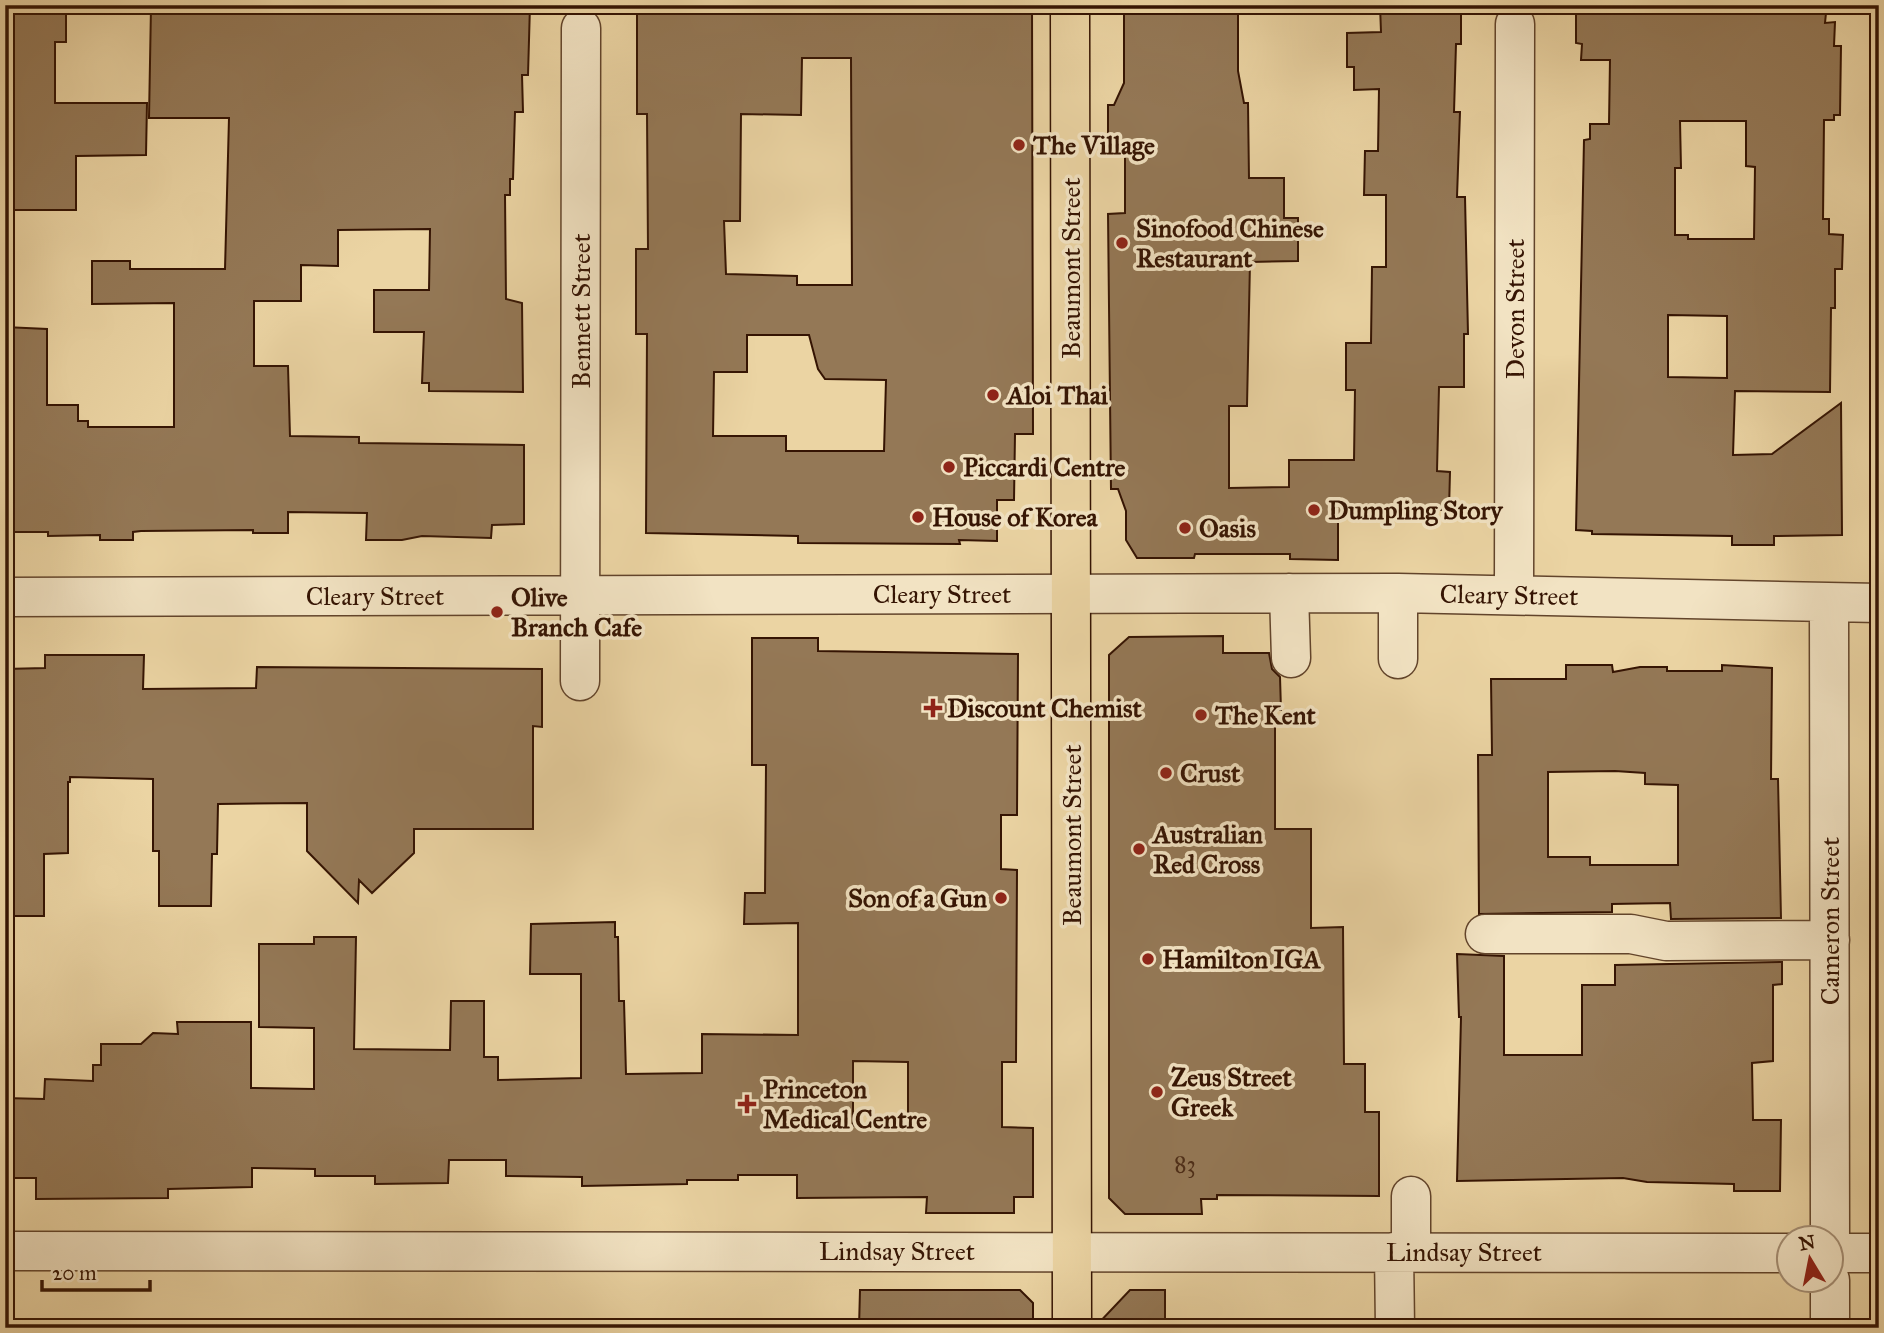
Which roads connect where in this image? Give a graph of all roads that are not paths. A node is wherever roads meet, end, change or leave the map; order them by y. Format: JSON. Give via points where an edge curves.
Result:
{"nodes":[{"id":1,"x":1070,"y":5,"type":"edge"},
{"id":2,"x":1515,"y":24,"type":"dead end"},
{"id":3,"x":581,"y":28,"type":"dead end"},
{"id":4,"x":1289,"y":593,"type":"junction"},
{"id":5,"x":1398,"y":593,"type":"junction"},
{"id":6,"x":580,"y":594,"type":"junction"},
{"id":7,"x":1072,"y":594,"type":"junction"},
{"id":8,"x":1514,"y":594,"type":"junction"},
{"id":9,"x":5,"y":597,"type":"edge"},
{"id":10,"x":1829,"y":603,"type":"junction"},
{"id":11,"x":1879,"y":603,"type":"edge"},
{"id":12,"x":1291,"y":658,"type":"dead end"},
{"id":13,"x":1398,"y":659,"type":"dead end"},
{"id":14,"x":580,"y":681,"type":"dead end"},
{"id":15,"x":1485,"y":934,"type":"dead end"},
{"id":16,"x":1830,"y":940,"type":"junction"},
{"id":17,"x":1411,"y":1196,"type":"dead end"},
{"id":18,"x":1830,"y":1224,"type":"edge"},
{"id":19,"x":5,"y":1251,"type":"edge"},
{"id":20,"x":1072,"y":1252,"type":"junction"},
{"id":21,"x":1402,"y":1252,"type":"junction"},
{"id":22,"x":1776,"y":1253,"type":"edge"},
{"id":23,"x":1846,"y":1253,"type":"edge"},
{"id":24,"x":1879,"y":1253,"type":"edge"},
{"id":25,"x":1830,"y":1294,"type":"edge"},
{"id":26,"x":1072,"y":1328,"type":"edge"},
{"id":27,"x":1395,"y":1328,"type":"edge"},
{"id":28,"x":1830,"y":1328,"type":"edge"}],
"edges":[{"from":1,"to":7,"type":"main road","name":"Beaumont Street"},
{"from":2,"to":8,"type":"street","name":"Devon Street"},
{"from":3,"to":6,"type":"street","name":"Bennett Street"},
{"from":4,"to":5,"type":"street","name":"Cleary Street"},
{"from":4,"to":7,"type":"street","name":"Cleary Street"},
{"from":4,"to":12,"type":"street"},
{"from":5,"to":8,"type":"street","name":"Cleary Street"},
{"from":5,"to":13,"type":"street"},
{"from":6,"to":7,"type":"street","name":"Cleary Street"},
{"from":6,"to":9,"type":"street","name":"Cleary Street"},
{"from":6,"to":14,"type":"street","name":"Bennett Street"},
{"from":7,"to":20,"type":"main road","name":"Beaumont Street"},
{"from":8,"to":10,"type":"street","name":"Cleary Street"},
{"from":10,"to":11,"type":"street","name":"Cleary Street"},
{"from":10,"to":16,"type":"street","name":"Cameron Street"},
{"from":15,"to":16,"type":"street","via":[[1630,934],[1666,941]]},
{"from":16,"to":18,"type":"street","name":"Cameron Street"},
{"from":17,"to":21,"type":"street"},
{"from":19,"to":20,"type":"street","name":"Lindsay Street"},
{"from":20,"to":21,"type":"street","name":"Lindsay Street"},
{"from":20,"to":26,"type":"main road","name":"Beaumont Street"},
{"from":21,"to":22,"type":"street","name":"Lindsay Street"},
{"from":21,"to":27,"type":"street"},
{"from":23,"to":24,"type":"street"},
{"from":25,"to":28,"type":"street"}]}
